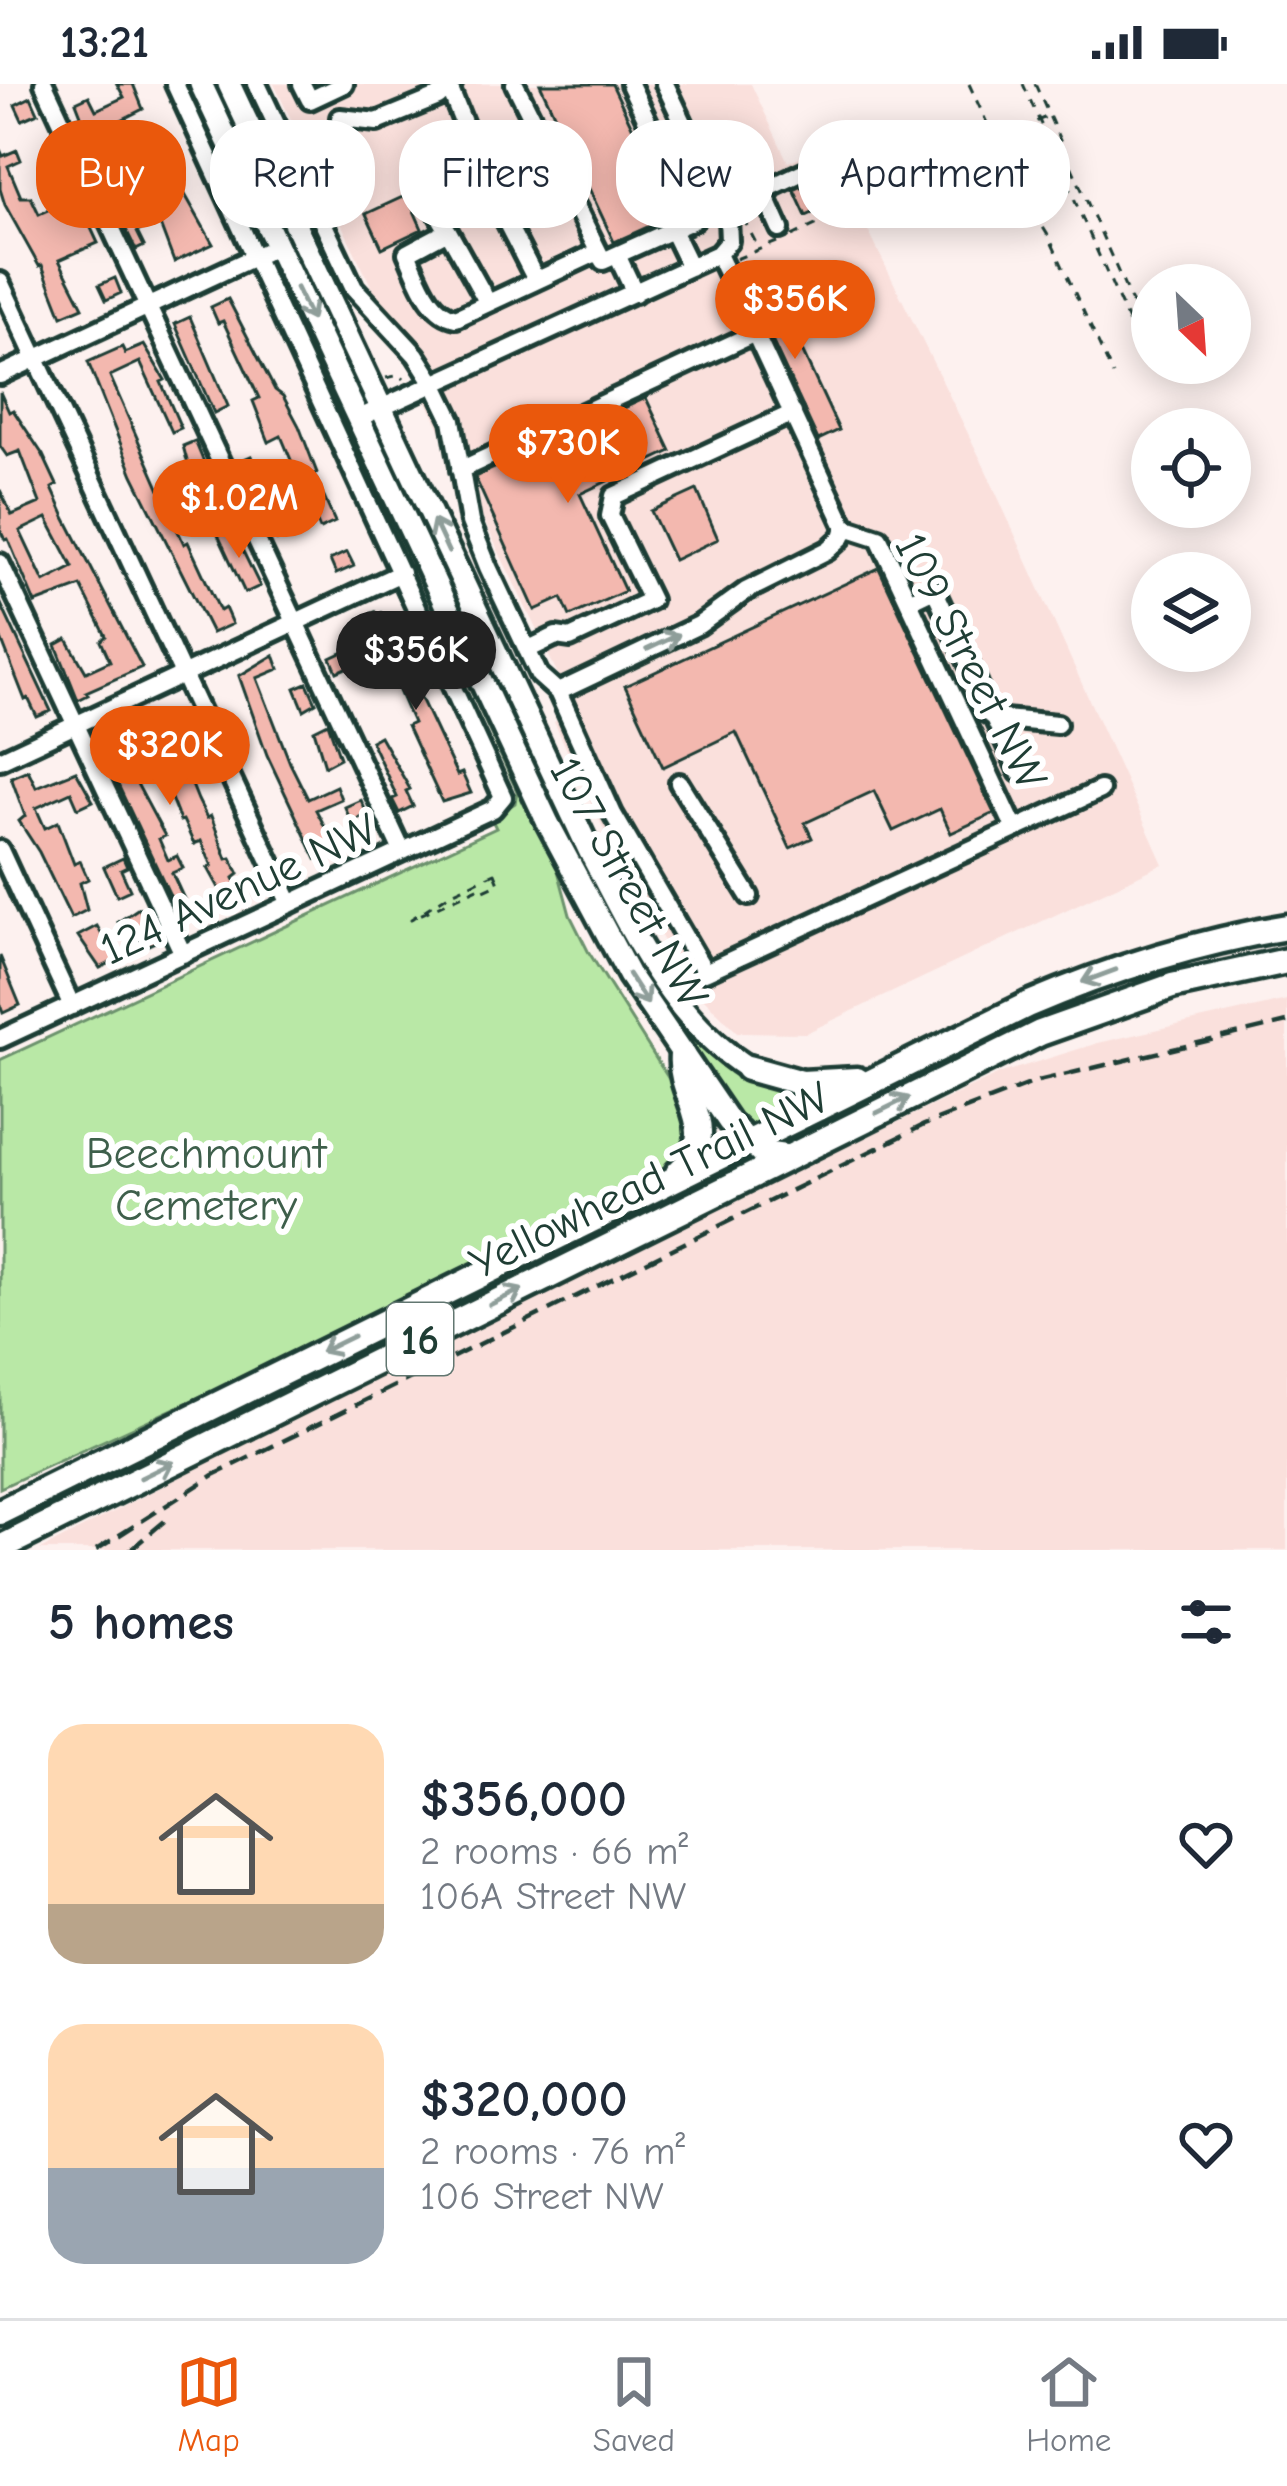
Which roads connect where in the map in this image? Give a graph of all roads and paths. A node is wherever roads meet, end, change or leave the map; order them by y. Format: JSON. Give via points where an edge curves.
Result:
{"nodes":[{"id":1,"x":44,"y":84,"type":"edge"},
{"id":2,"x":175,"y":84,"type":"edge"},
{"id":3,"x":201,"y":84,"type":"edge"},
{"id":4,"x":229,"y":84,"type":"edge"},
{"id":5,"x":257,"y":84,"type":"edge"},
{"id":6,"x":302,"y":84,"type":"edge"},
{"id":7,"x":344,"y":84,"type":"edge"},
{"id":8,"x":515,"y":84,"type":"edge"},
{"id":9,"x":630,"y":84,"type":"edge"},
{"id":10,"x":665,"y":84,"type":"edge"},
{"id":11,"x":969,"y":84,"type":"edge"},
{"id":12,"x":1023,"y":84,"type":"edge"},
{"id":13,"x":1035,"y":84,"type":"edge"},
{"id":14,"x":450,"y":86,"type":"edge"},
{"id":15,"x":1050,"y":115,"type":"junction"},
{"id":16,"x":340,"y":118,"type":"dead end"},
{"id":17,"x":463,"y":120,"type":"edge"},
{"id":18,"x":682,"y":120,"type":"edge"},
{"id":19,"x":985,"y":120,"type":"edge"},
{"id":20,"x":1039,"y":120,"type":"joint"},
{"id":21,"x":1070,"y":190,"type":"edge"},
{"id":22,"x":774,"y":216,"type":"edge"},
{"id":23,"x":446,"y":228,"type":"edge"},
{"id":24,"x":509,"y":228,"type":"edge"},
{"id":25,"x":730,"y":228,"type":"edge"},
{"id":26,"x":805,"y":228,"type":"edge"},
{"id":27,"x":1044,"y":228,"type":"edge"},
{"id":28,"x":780,"y":229,"type":"dead end"},
{"id":29,"x":672,"y":230,"type":"junction"},
{"id":30,"x":448,"y":231,"type":"junction"},
{"id":31,"x":266,"y":251,"type":"junction"},
{"id":32,"x":598,"y":252,"type":"junction"},
{"id":33,"x":718,"y":254,"type":"junction"},
{"id":34,"x":617,"y":255,"type":"junction"},
{"id":35,"x":739,"y":258,"type":"dead end"},
{"id":36,"x":690,"y":267,"type":"junction"},
{"id":37,"x":536,"y":280,"type":"junction"},
{"id":38,"x":0,"y":282,"type":"edge"},
{"id":39,"x":634,"y":293,"type":"junction"},
{"id":40,"x":488,"y":303,"type":"junction"},
{"id":41,"x":1131,"y":303,"type":"edge"},
{"id":42,"x":148,"y":306,"type":"junction"},
{"id":43,"x":1131,"y":328,"type":"edge"},
{"id":44,"x":755,"y":333,"type":"junction"},
{"id":45,"x":36,"y":358,"type":"junction"},
{"id":46,"x":0,"y":375,"type":"edge"},
{"id":47,"x":1113,"y":375,"type":"dead end"},
{"id":48,"x":435,"y":385,"type":"junction"},
{"id":49,"x":381,"y":409,"type":"junction"},
{"id":50,"x":793,"y":413,"type":"junction"},
{"id":51,"x":359,"y":418,"type":"junction"},
{"id":52,"x":460,"y":470,"type":"junction"},
{"id":53,"x":845,"y":527,"type":"junction"},
{"id":54,"x":0,"y":562,"type":"edge"},
{"id":55,"x":401,"y":573,"type":"junction"},
{"id":56,"x":908,"y":601,"type":"junction"},
{"id":57,"x":296,"y":622,"type":"junction"},
{"id":58,"x":527,"y":650,"type":"junction"},
{"id":59,"x":185,"y":674,"type":"junction"},
{"id":60,"x":558,"y":692,"type":"junction"},
{"id":61,"x":994,"y":718,"type":"junction"},
{"id":62,"x":1057,"y":724,"type":"dead end"},
{"id":63,"x":76,"y":725,"type":"junction"},
{"id":64,"x":0,"y":760,"type":"edge"},
{"id":65,"x":1019,"y":772,"type":"dead end"},
{"id":66,"x":679,"y":783,"type":"dead end"},
{"id":67,"x":1100,"y":790,"type":"dead end"},
{"id":68,"x":1015,"y":829,"type":"junction"},
{"id":69,"x":0,"y":850,"type":"edge"},
{"id":70,"x":402,"y":851,"type":"junction"},
{"id":71,"x":479,"y":884,"type":"joint"},
{"id":72,"x":749,"y":896,"type":"dead end"},
{"id":73,"x":290,"y":904,"type":"junction"},
{"id":74,"x":1287,"y":927,"type":"edge"},
{"id":75,"x":183,"y":954,"type":"junction"},
{"id":76,"x":1287,"y":961,"type":"edge"},
{"id":77,"x":72,"y":1006,"type":"junction"},
{"id":78,"x":0,"y":1039,"type":"edge"},
{"id":79,"x":682,"y":1055,"type":"junction"},
{"id":80,"x":900,"y":1066,"type":"junction"},
{"id":81,"x":748,"y":1068,"type":"joint"},
{"id":82,"x":747,"y":1141,"type":"junction"},
{"id":83,"x":788,"y":1156,"type":"junction"},
{"id":84,"x":668,"y":1180,"type":"junction"},
{"id":85,"x":0,"y":1510,"type":"edge"},
{"id":86,"x":52,"y":1522,"type":"junction"},
{"id":87,"x":0,"y":1548,"type":"edge"},
{"id":88,"x":9,"y":1550,"type":"edge"}],
"edges":[{"from":1,"to":42,"type":"street"},
{"from":2,"to":31,"type":"street"},
{"from":3,"to":31,"type":"main road","name":"107 Street NW"},
{"from":4,"to":49,"type":"main road","name":"107 Street NW"},
{"from":5,"to":48,"type":"street","name":"107 Street NW","via":[[353,288]]},
{"from":6,"to":7,"type":"street","via":[[310,100]]},
{"from":8,"to":32,"type":"street"},
{"from":9,"to":29,"type":"street","via":[[694,220]]},
{"from":10,"to":18,"type":"street"},
{"from":11,"to":19,"type":"path"},
{"from":12,"to":20,"type":"path"},
{"from":13,"to":15,"type":"path"},
{"from":14,"to":16,"type":"street","via":[[377,122]]},
{"from":14,"to":17,"type":"street"},
{"from":15,"to":20,"type":"path"},
{"from":15,"to":41,"type":"path"},
{"from":21,"to":43,"type":"path"},
{"from":22,"to":28,"type":"street"},
{"from":23,"to":30,"type":"street"},
{"from":24,"to":37,"type":"street"},
{"from":25,"to":33,"type":"street"},
{"from":26,"to":35,"type":"path"},
{"from":27,"to":47,"type":"path"},
{"from":29,"to":34,"type":"street"},
{"from":29,"to":36,"type":"street"},
{"from":30,"to":40,"type":"street"},
{"from":30,"to":40,"type":"street","via":[[407,253],[434,305],[456,318]]},
{"from":31,"to":42,"type":"street"},
{"from":31,"to":51,"type":"main road","name":"107 Street NW","one_way":true},
{"from":31,"to":55,"type":"street"},
{"from":32,"to":34,"type":"street","via":[[603,261]]},
{"from":32,"to":37,"type":"street"},
{"from":33,"to":36,"type":"street"},
{"from":33,"to":44,"type":"street","name":"109 Street NW"},
{"from":34,"to":39,"type":"street"},
{"from":36,"to":39,"type":"street"},
{"from":37,"to":40,"type":"street"},
{"from":38,"to":45,"type":"street"},
{"from":39,"to":48,"type":"street"},
{"from":42,"to":45,"type":"street"},
{"from":42,"to":57,"type":"street"},
{"from":44,"to":50,"type":"street","name":"109 Street NW"},
{"from":44,"to":52,"type":"street"},
{"from":45,"to":46,"type":"street"},
{"from":45,"to":59,"type":"street"},
{"from":48,"to":49,"type":"street"},
{"from":48,"to":52,"type":"street","name":"107 Street NW","via":[[452,420]]},
{"from":49,"to":51,"type":"street"},
{"from":81,"to":49,"type":"main road","name":"107 Street NW","one_way":true,"via":[[705,1036],[614,898]]},
{"from":50,"to":53,"type":"street","name":"109 Street NW"},
{"from":50,"to":58,"type":"street","via":[[614,496],[610,516],[651,600]]},
{"from":51,"to":79,"type":"main road","name":"107 Street NW","one_way":true,"via":[[572,874]]},
{"from":52,"to":58,"type":"street","name":"107 Street NW","via":[[477,542]]},
{"from":53,"to":56,"type":"street","name":"109 Street NW","via":[[879,538]]},
{"from":60,"to":53,"type":"street","one_way":true,"via":[[699,625],[828,550]]},
{"from":54,"to":63,"type":"street"},
{"from":55,"to":57,"type":"street"},
{"from":55,"to":70,"type":"street","name":"124 Avenue NW","via":[[503,797]]},
{"from":56,"to":61,"type":"street","via":[[934,589],[978,684],[980,707]]},
{"from":56,"to":68,"type":"street","name":"109 Street NW"},
{"from":57,"to":59,"type":"street"},
{"from":57,"to":70,"type":"street"},
{"from":58,"to":60,"type":"street","name":"107 Street NW"},
{"from":59,"to":63,"type":"street"},
{"from":59,"to":73,"type":"street"},
{"from":60,"to":68,"type":"street","name":"107 Street NW","via":[[611,810],[706,972]]},
{"from":61,"to":62,"type":"street"},
{"from":61,"to":65,"type":"street"},
{"from":63,"to":64,"type":"street"},
{"from":63,"to":75,"type":"street"},
{"from":66,"to":72,"type":"street"},
{"from":67,"to":68,"type":"street"},
{"from":69,"to":77,"type":"street"},
{"from":70,"to":73,"type":"street","name":"124 Avenue NW"},
{"from":71,"to":71,"type":"path","via":[[411,919]]},
{"from":73,"to":75,"type":"street","name":"124 Avenue NW"},
{"from":74,"to":80,"type":"highway","name":"Yellowhead Trail NW","number":"16","one_way":true,"via":[[1121,967]]},
{"from":75,"to":77,"type":"street","name":"124 Avenue NW"},
{"from":83,"to":76,"type":"highway","name":"Yellowhead Trail NW","number":"16","one_way":true,"via":[[1083,1016]]},
{"from":77,"to":78,"type":"street","name":"124 Avenue NW"},
{"from":79,"to":82,"type":"main road","name":"107 Street NW"},
{"from":79,"to":84,"type":"highway","via":[[680,1077],[700,1131],[688,1162]]},
{"from":80,"to":81,"type":"highway","via":[[829,1084]]},
{"from":80,"to":82,"type":"highway","name":"Yellowhead Trail NW","number":"16"},
{"from":82,"to":83,"type":"main road"},
{"from":82,"to":84,"type":"highway","name":"Yellowhead Trail NW","number":"16"},
{"from":86,"to":83,"type":"highway","name":"Yellowhead Trail NW","number":"16","one_way":true},
{"from":84,"to":85,"type":"highway","name":"Yellowhead Trail NW","number":"16","one_way":true},
{"from":86,"to":87,"type":"highway","name":"Yellowhead Trail NW","number":"16"},
{"from":86,"to":88,"type":"highway"}]}
